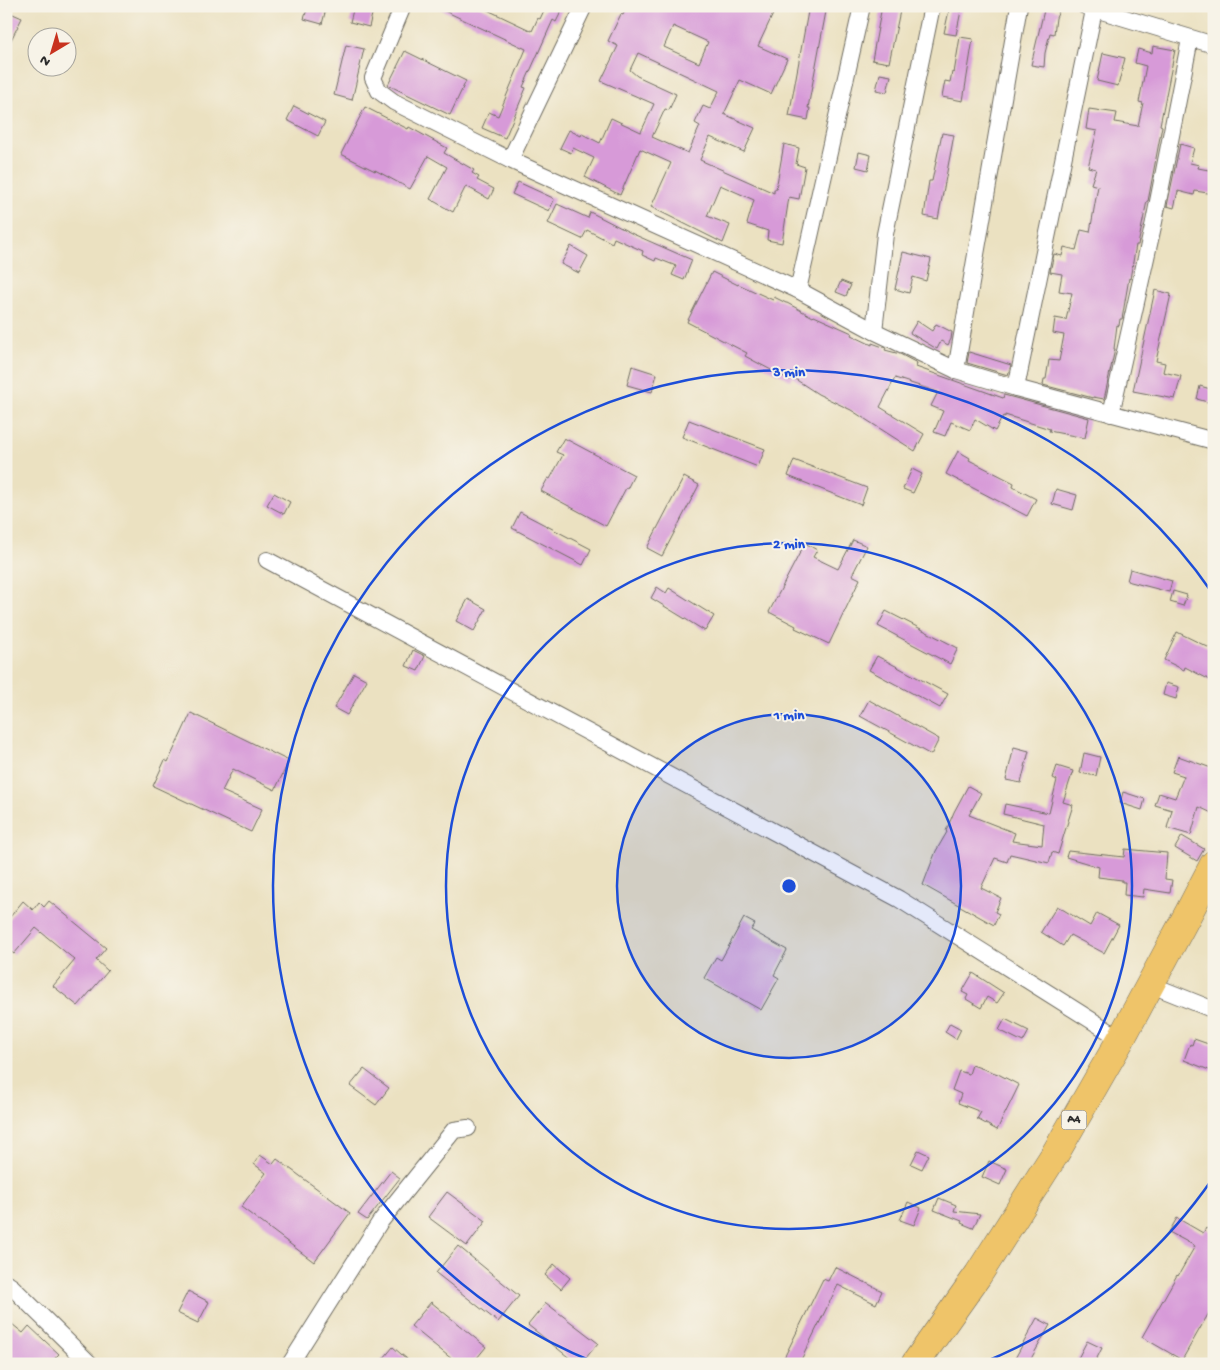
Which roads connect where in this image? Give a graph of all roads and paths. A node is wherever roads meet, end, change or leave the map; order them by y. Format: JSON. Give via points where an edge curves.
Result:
{"nodes":[{"id":1,"x":403,"y":6,"type":"edge"},
{"id":2,"x":584,"y":6,"type":"edge"},
{"id":3,"x":862,"y":6,"type":"edge"},
{"id":4,"x":932,"y":6,"type":"edge"},
{"id":5,"x":1018,"y":6,"type":"edge"},
{"id":6,"x":1089,"y":8,"type":"edge"},
{"id":7,"x":1190,"y":38,"type":"junction"},
{"id":8,"x":1214,"y":45,"type":"edge"},
{"id":9,"x":510,"y":160,"type":"junction"},
{"id":10,"x":798,"y":290,"type":"junction"},
{"id":11,"x":874,"y":331,"type":"junction"},
{"id":12,"x":956,"y":370,"type":"junction"},
{"id":13,"x":1016,"y":388,"type":"junction"},
{"id":14,"x":1111,"y":414,"type":"junction"},
{"id":15,"x":1214,"y":441,"type":"edge"},
{"id":16,"x":267,"y":560,"type":"dead end"},
{"id":17,"x":1214,"y":864,"type":"edge"},
{"id":18,"x":1149,"y":984,"type":"junction"},
{"id":19,"x":1214,"y":1010,"type":"edge"},
{"id":20,"x":1121,"y":1039,"type":"junction"},
{"id":21,"x":468,"y":1128,"type":"dead end"},
{"id":22,"x":6,"y":1283,"type":"edge"},
{"id":23,"x":90,"y":1364,"type":"edge"},
{"id":24,"x":290,"y":1364,"type":"edge"},
{"id":25,"x":915,"y":1364,"type":"edge"}],
"edges":[{"from":1,"to":9,"type":"street","via":[[373,78],[380,92]]},
{"from":2,"to":9,"type":"street"},
{"from":3,"to":10,"type":"street"},
{"from":4,"to":11,"type":"street","via":[[885,234]]},
{"from":5,"to":12,"type":"street"},
{"from":6,"to":7,"type":"street"},
{"from":6,"to":13,"type":"street"},
{"from":7,"to":8,"type":"street"},
{"from":7,"to":14,"type":"street","via":[[1154,222]]},
{"from":9,"to":10,"type":"street"},
{"from":10,"to":11,"type":"street"},
{"from":11,"to":12,"type":"street"},
{"from":12,"to":13,"type":"street"},
{"from":13,"to":14,"type":"street"},
{"from":14,"to":15,"type":"street"},
{"from":16,"to":20,"type":"street","via":[[899,899]]},
{"from":17,"to":18,"type":"highway","number":"A4"},
{"from":18,"to":19,"type":"street"},
{"from":18,"to":20,"type":"highway","number":"A4"},
{"from":20,"to":25,"type":"highway","number":"A4","via":[[1054,1154],[978,1274]]},
{"from":21,"to":24,"type":"street","via":[[454,1130],[380,1222]]},
{"from":22,"to":23,"type":"street"}]}
